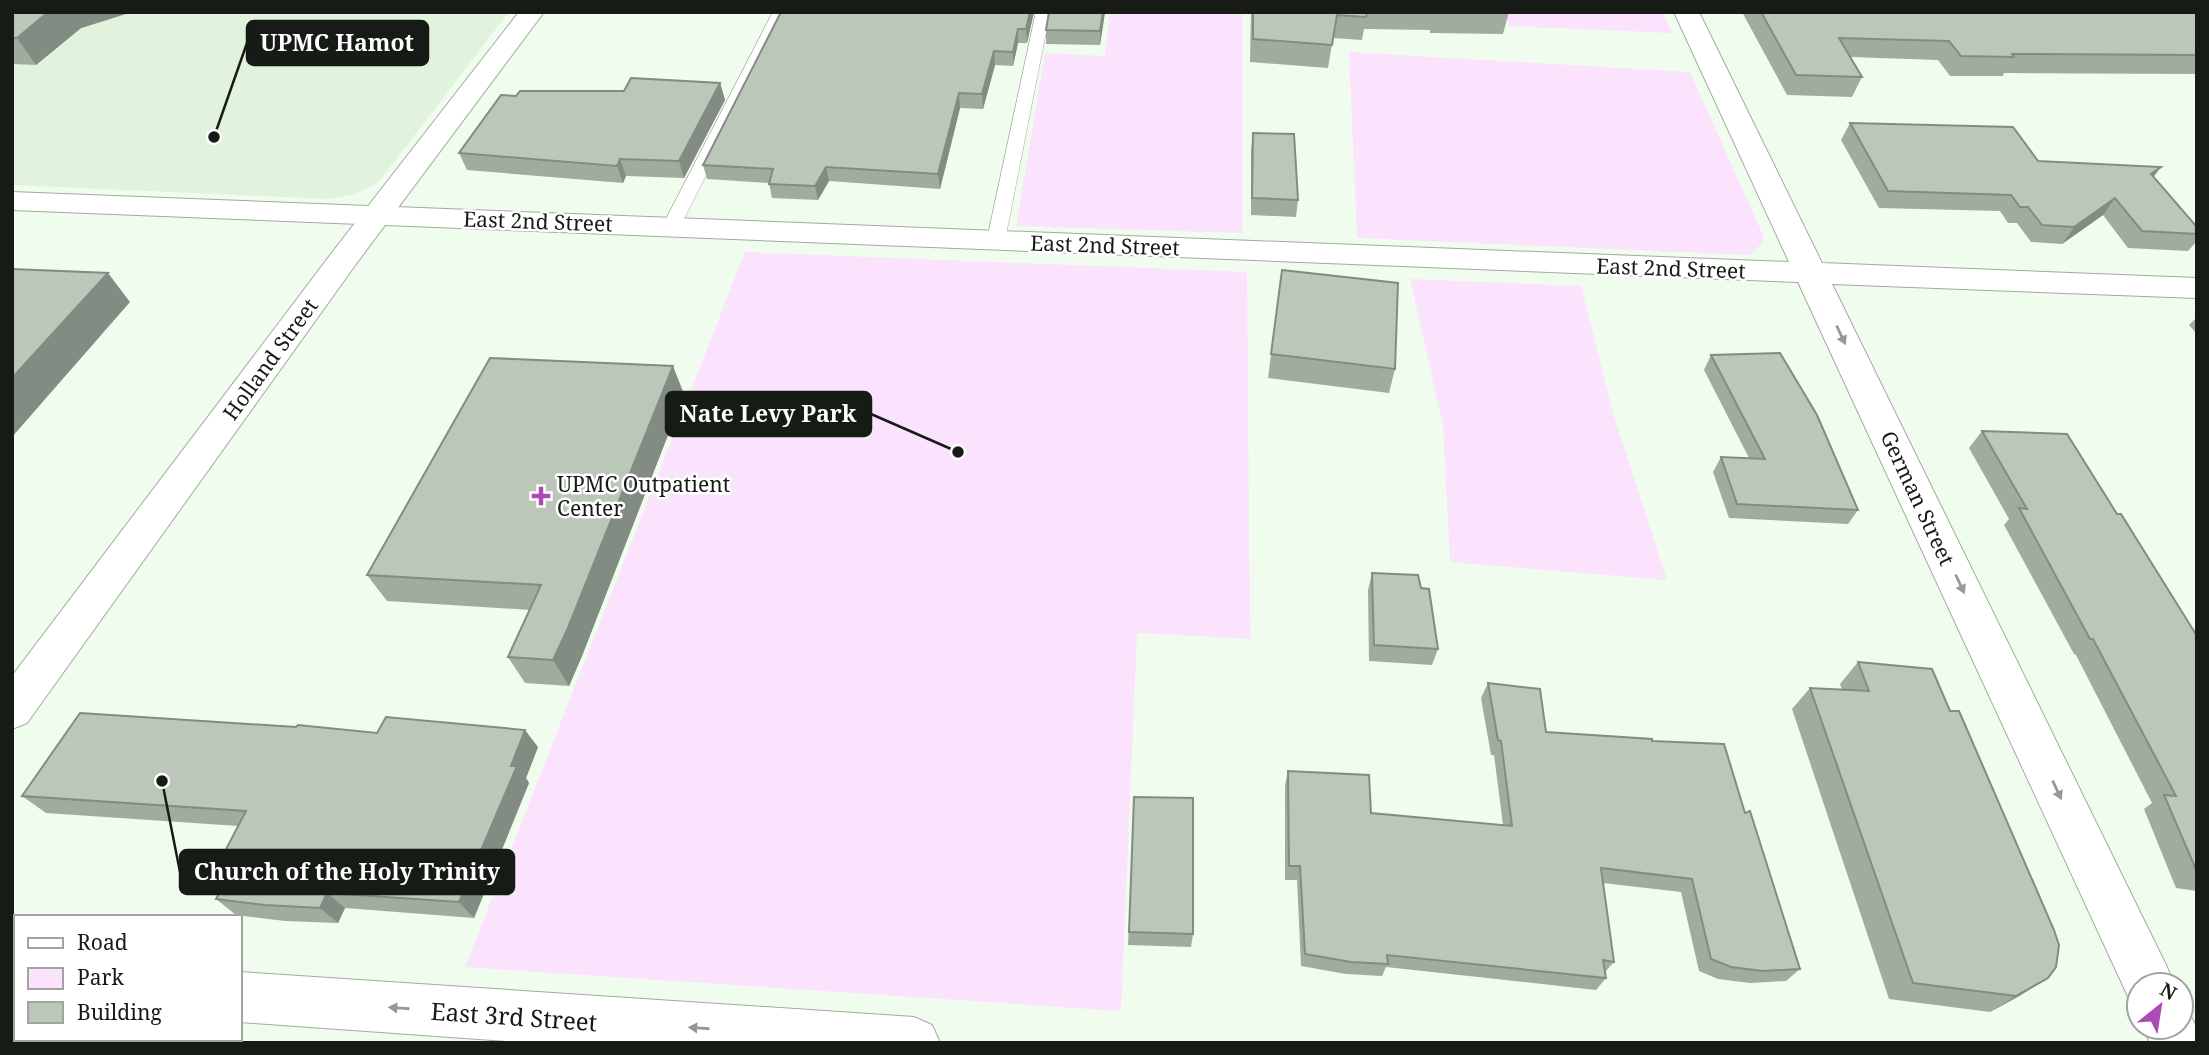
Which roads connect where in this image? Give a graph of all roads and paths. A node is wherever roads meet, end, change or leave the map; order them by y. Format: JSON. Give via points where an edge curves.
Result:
{"nodes":[{"id":1,"x":531,"y":12,"type":"edge"},
{"id":2,"x":781,"y":12,"type":"edge"},
{"id":3,"x":1042,"y":12,"type":"edge"},
{"id":4,"x":1686,"y":12,"type":"edge"},
{"id":5,"x":12,"y":201,"type":"edge"},
{"id":6,"x":376,"y":215,"type":"junction"},
{"id":7,"x":671,"y":227,"type":"junction"},
{"id":8,"x":996,"y":240,"type":"junction"},
{"id":9,"x":1812,"y":273,"type":"junction"},
{"id":10,"x":2197,"y":288,"type":"edge"},
{"id":11,"x":12,"y":710,"type":"edge"},
{"id":12,"x":2142,"y":971,"type":"edge"},
{"id":13,"x":242,"y":998,"type":"edge"},
{"id":14,"x":914,"y":1043,"type":"edge"}],
"edges":[{"from":1,"to":6,"type":"street","name":"Holland Street"},
{"from":2,"to":7,"type":"lane"},
{"from":3,"to":8,"type":"lane"},
{"from":4,"to":9,"type":"street","name":"German Street"},
{"from":5,"to":6,"type":"street","name":"East 2nd Street"},
{"from":6,"to":7,"type":"street","name":"East 2nd Street"},
{"from":6,"to":11,"type":"street","name":"Holland Street"},
{"from":7,"to":8,"type":"street","name":"East 2nd Street"},
{"from":8,"to":9,"type":"street","name":"East 2nd Street"},
{"from":9,"to":10,"type":"street","name":"East 2nd Street"},
{"from":9,"to":12,"type":"street","name":"German Street","one_way":true},
{"from":14,"to":13,"type":"street","name":"East 3rd Street","one_way":true}]}
